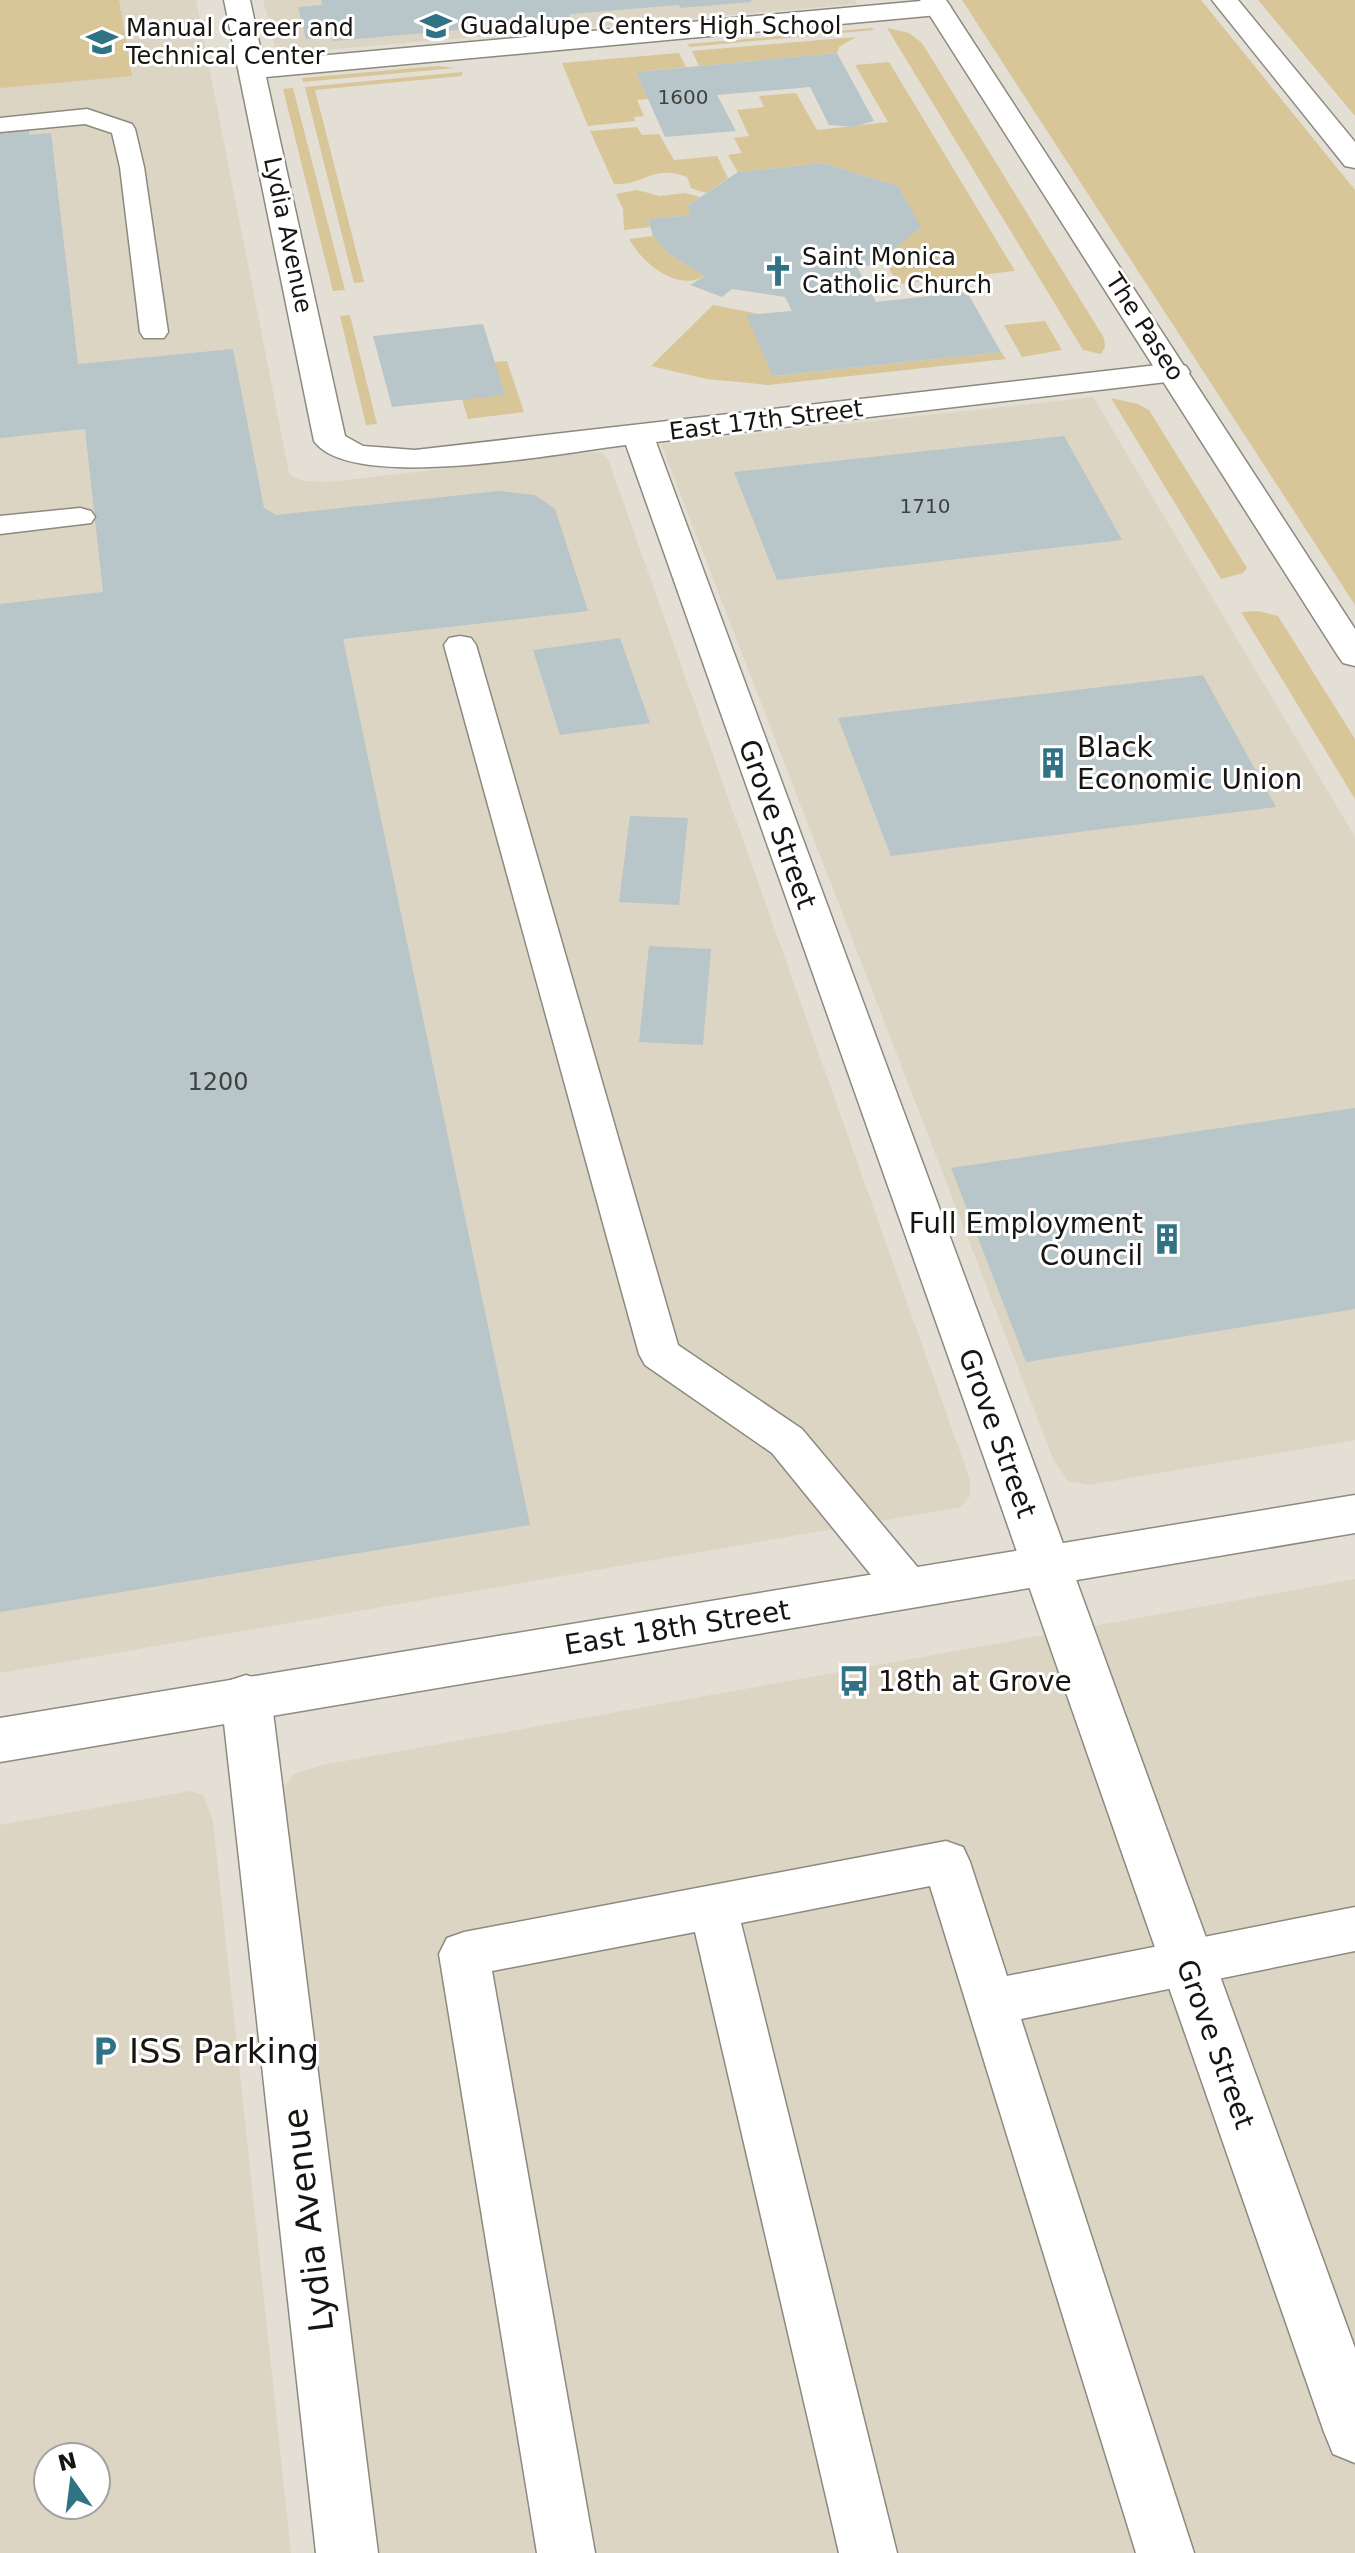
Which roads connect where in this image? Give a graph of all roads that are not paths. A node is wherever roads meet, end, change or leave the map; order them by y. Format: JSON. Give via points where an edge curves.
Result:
{"nodes":[{"id":1,"x":237,"y":0,"type":"edge"},
{"id":2,"x":1225,"y":0,"type":"edge"},
{"id":3,"x":936,"y":4,"type":"edge"},
{"id":4,"x":254,"y":70,"type":"junction"},
{"id":5,"x":0,"y":125,"type":"edge"},
{"id":6,"x":1355,"y":160,"type":"edge"},
{"id":7,"x":154,"y":332,"type":"dead end"},
{"id":8,"x":1175,"y":372,"type":"junction"},
{"id":9,"x":638,"y":435,"type":"junction"},
{"id":10,"x":356,"y":455,"type":"joint"},
{"id":11,"x":80,"y":517,"type":"dead end"},
{"id":12,"x":0,"y":525,"type":"edge"},
{"id":13,"x":460,"y":645,"type":"dead end"},
{"id":14,"x":1355,"y":656,"type":"edge"},
{"id":15,"x":1355,"y":1514,"type":"edge"},
{"id":16,"x":1045,"y":1568,"type":"junction"},
{"id":17,"x":909,"y":1589,"type":"junction"},
{"id":18,"x":246,"y":1696,"type":"junction"},
{"id":19,"x":0,"y":1740,"type":"edge"},
{"id":20,"x":713,"y":1906,"type":"junction"},
{"id":21,"x":1355,"y":1929,"type":"edge"},
{"id":22,"x":1187,"y":1963,"type":"junction"},
{"id":23,"x":992,"y":2002,"type":"junction"},
{"id":24,"x":1355,"y":2432,"type":"edge"},
{"id":25,"x":347,"y":2553,"type":"edge"},
{"id":26,"x":566,"y":2553,"type":"edge"},
{"id":27,"x":868,"y":2553,"type":"edge"},
{"id":28,"x":1165,"y":2553,"type":"edge"}],
"edges":[{"from":1,"to":4,"type":"street","name":"Lydia Avenue"},
{"from":2,"to":6,"type":"street"},
{"from":3,"to":4,"type":"street"},
{"from":3,"to":8,"type":"street","name":"The Paseo"},
{"from":4,"to":10,"type":"street","name":"Lydia Avenue","via":[[330,441]]},
{"from":5,"to":7,"type":"lane","via":[[87,116],[123,129]]},
{"from":8,"to":9,"type":"street","name":"East 17th Street"},
{"from":8,"to":14,"type":"street","name":"The Paseo"},
{"from":9,"to":10,"type":"street","name":"East 17th Street","via":[[415,460]]},
{"from":9,"to":16,"type":"street","name":"Grove Street"},
{"from":11,"to":12,"type":"lane"},
{"from":13,"to":17,"type":"lane","via":[[660,1354],[787,1441]]},
{"from":15,"to":16,"type":"street","name":"East 18th Street"},
{"from":16,"to":17,"type":"street","name":"East 18th Street"},
{"from":16,"to":22,"type":"street","name":"Grove Street"},
{"from":17,"to":18,"type":"street","name":"East 18th Street"},
{"from":18,"to":19,"type":"street","name":"East 18th Street"},
{"from":18,"to":25,"type":"street","name":"Lydia Avenue"},
{"from":20,"to":23,"type":"lane","via":[[946,1862]]},
{"from":20,"to":26,"type":"lane","via":[[464,1954]]},
{"from":20,"to":27,"type":"lane"},
{"from":21,"to":22,"type":"lane"},
{"from":22,"to":23,"type":"lane"},
{"from":22,"to":24,"type":"street","name":"Grove Street"},
{"from":23,"to":28,"type":"lane"}]}
